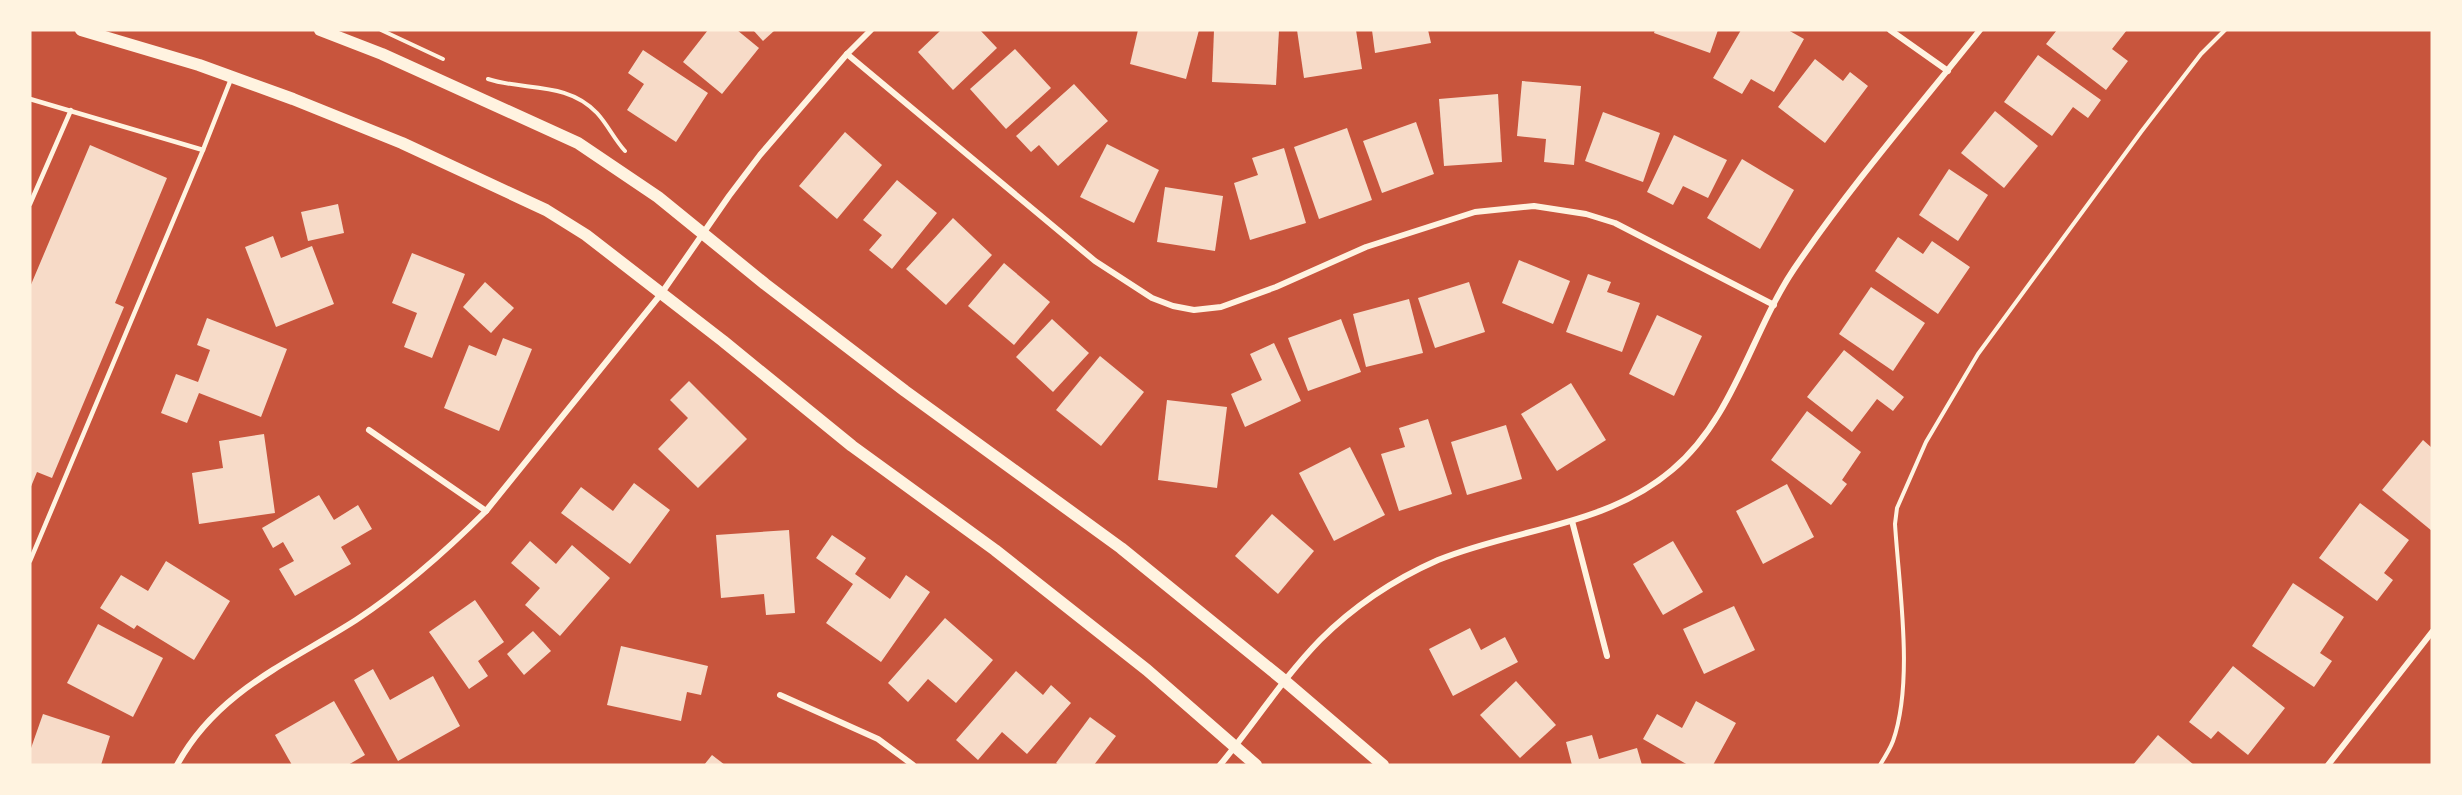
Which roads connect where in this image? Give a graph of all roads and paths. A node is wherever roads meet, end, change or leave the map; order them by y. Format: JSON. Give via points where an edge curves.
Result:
{"nodes":[{"id":1,"x":81,"y":30,"type":"edge"},
{"id":2,"x":320,"y":30,"type":"edge"},
{"id":3,"x":871,"y":30,"type":"edge"},
{"id":4,"x":1890,"y":30,"type":"edge"},
{"id":5,"x":1980,"y":30,"type":"edge"},
{"id":6,"x":2225,"y":30,"type":"edge"},
{"id":7,"x":847,"y":54,"type":"junction"},
{"id":8,"x":1948,"y":70,"type":"junction"},
{"id":9,"x":232,"y":77,"type":"junction"},
{"id":10,"x":30,"y":99,"type":"edge"},
{"id":11,"x":71,"y":110,"type":"junction"},
{"id":12,"x":203,"y":150,"type":"junction"},
{"id":13,"x":30,"y":204,"type":"edge"},
{"id":14,"x":704,"y":233,"type":"junction"},
{"id":15,"x":661,"y":294,"type":"junction"},
{"id":16,"x":1774,"y":304,"type":"junction"},
{"id":17,"x":369,"y":430,"type":"dead end"},
{"id":18,"x":486,"y":511,"type":"junction"},
{"id":19,"x":1572,"y":521,"type":"junction"},
{"id":20,"x":30,"y":561,"type":"edge"},
{"id":21,"x":2432,"y":632,"type":"edge"},
{"id":22,"x":1607,"y":656,"type":"dead end"},
{"id":23,"x":1286,"y":682,"type":"junction"},
{"id":24,"x":780,"y":695,"type":"dead end"},
{"id":25,"x":1235,"y":747,"type":"junction"},
{"id":26,"x":177,"y":765,"type":"edge"},
{"id":27,"x":913,"y":765,"type":"edge"},
{"id":28,"x":1220,"y":765,"type":"edge"},
{"id":29,"x":1256,"y":765,"type":"edge"},
{"id":30,"x":1383,"y":765,"type":"edge"},
{"id":31,"x":1880,"y":765,"type":"edge"},
{"id":32,"x":2328,"y":765,"type":"edge"}],
"edges":[{"from":1,"to":9,"type":"main road"},
{"from":2,"to":14,"type":"main road","via":[[578,143]]},
{"from":3,"to":7,"type":"street"},
{"from":4,"to":8,"type":"street"},
{"from":5,"to":8,"type":"street"},
{"from":6,"to":31,"type":"path","via":[[2201,54],[2022,292],[1978,354],[1926,442],[1897,508],[1905,655],[1899,723]]},
{"from":7,"to":14,"type":"street","via":[[760,155]]},
{"from":7,"to":16,"type":"street","via":[[1095,261],[1152,298],[1173,306],[1194,310],[1221,307],[1366,247],[1476,212],[1534,206],[1615,223]]},
{"from":8,"to":16,"type":"street","via":[[1867,168]]},
{"from":9,"to":12,"type":"lane"},
{"from":9,"to":15,"type":"main road","via":[[402,143],[546,210],[586,235]]},
{"from":10,"to":11,"type":"lane"},
{"from":11,"to":12,"type":"lane"},
{"from":11,"to":13,"type":"lane"},
{"from":12,"to":20,"type":"lane"},
{"from":14,"to":15,"type":"street"},
{"from":14,"to":23,"type":"main road","via":[[906,391],[1121,548]]},
{"from":15,"to":18,"type":"street"},
{"from":15,"to":25,"type":"main road","via":[[852,446],[995,550],[1147,670]]},
{"from":16,"to":19,"type":"street","via":[[1724,405],[1706,434],[1674,469],[1618,505]]},
{"from":17,"to":18,"type":"street"},
{"from":18,"to":26,"type":"street","via":[[404,585],[356,620],[238,692],[202,729]]},
{"from":19,"to":22,"type":"street"},
{"from":19,"to":23,"type":"street","via":[[1466,550],[1402,578],[1346,616],[1318,642]]},
{"from":21,"to":32,"type":"street"},
{"from":23,"to":25,"type":"street"},
{"from":23,"to":30,"type":"main road"},
{"from":24,"to":27,"type":"street","via":[[878,739]]},
{"from":25,"to":28,"type":"street"},
{"from":25,"to":29,"type":"main road"}]}
